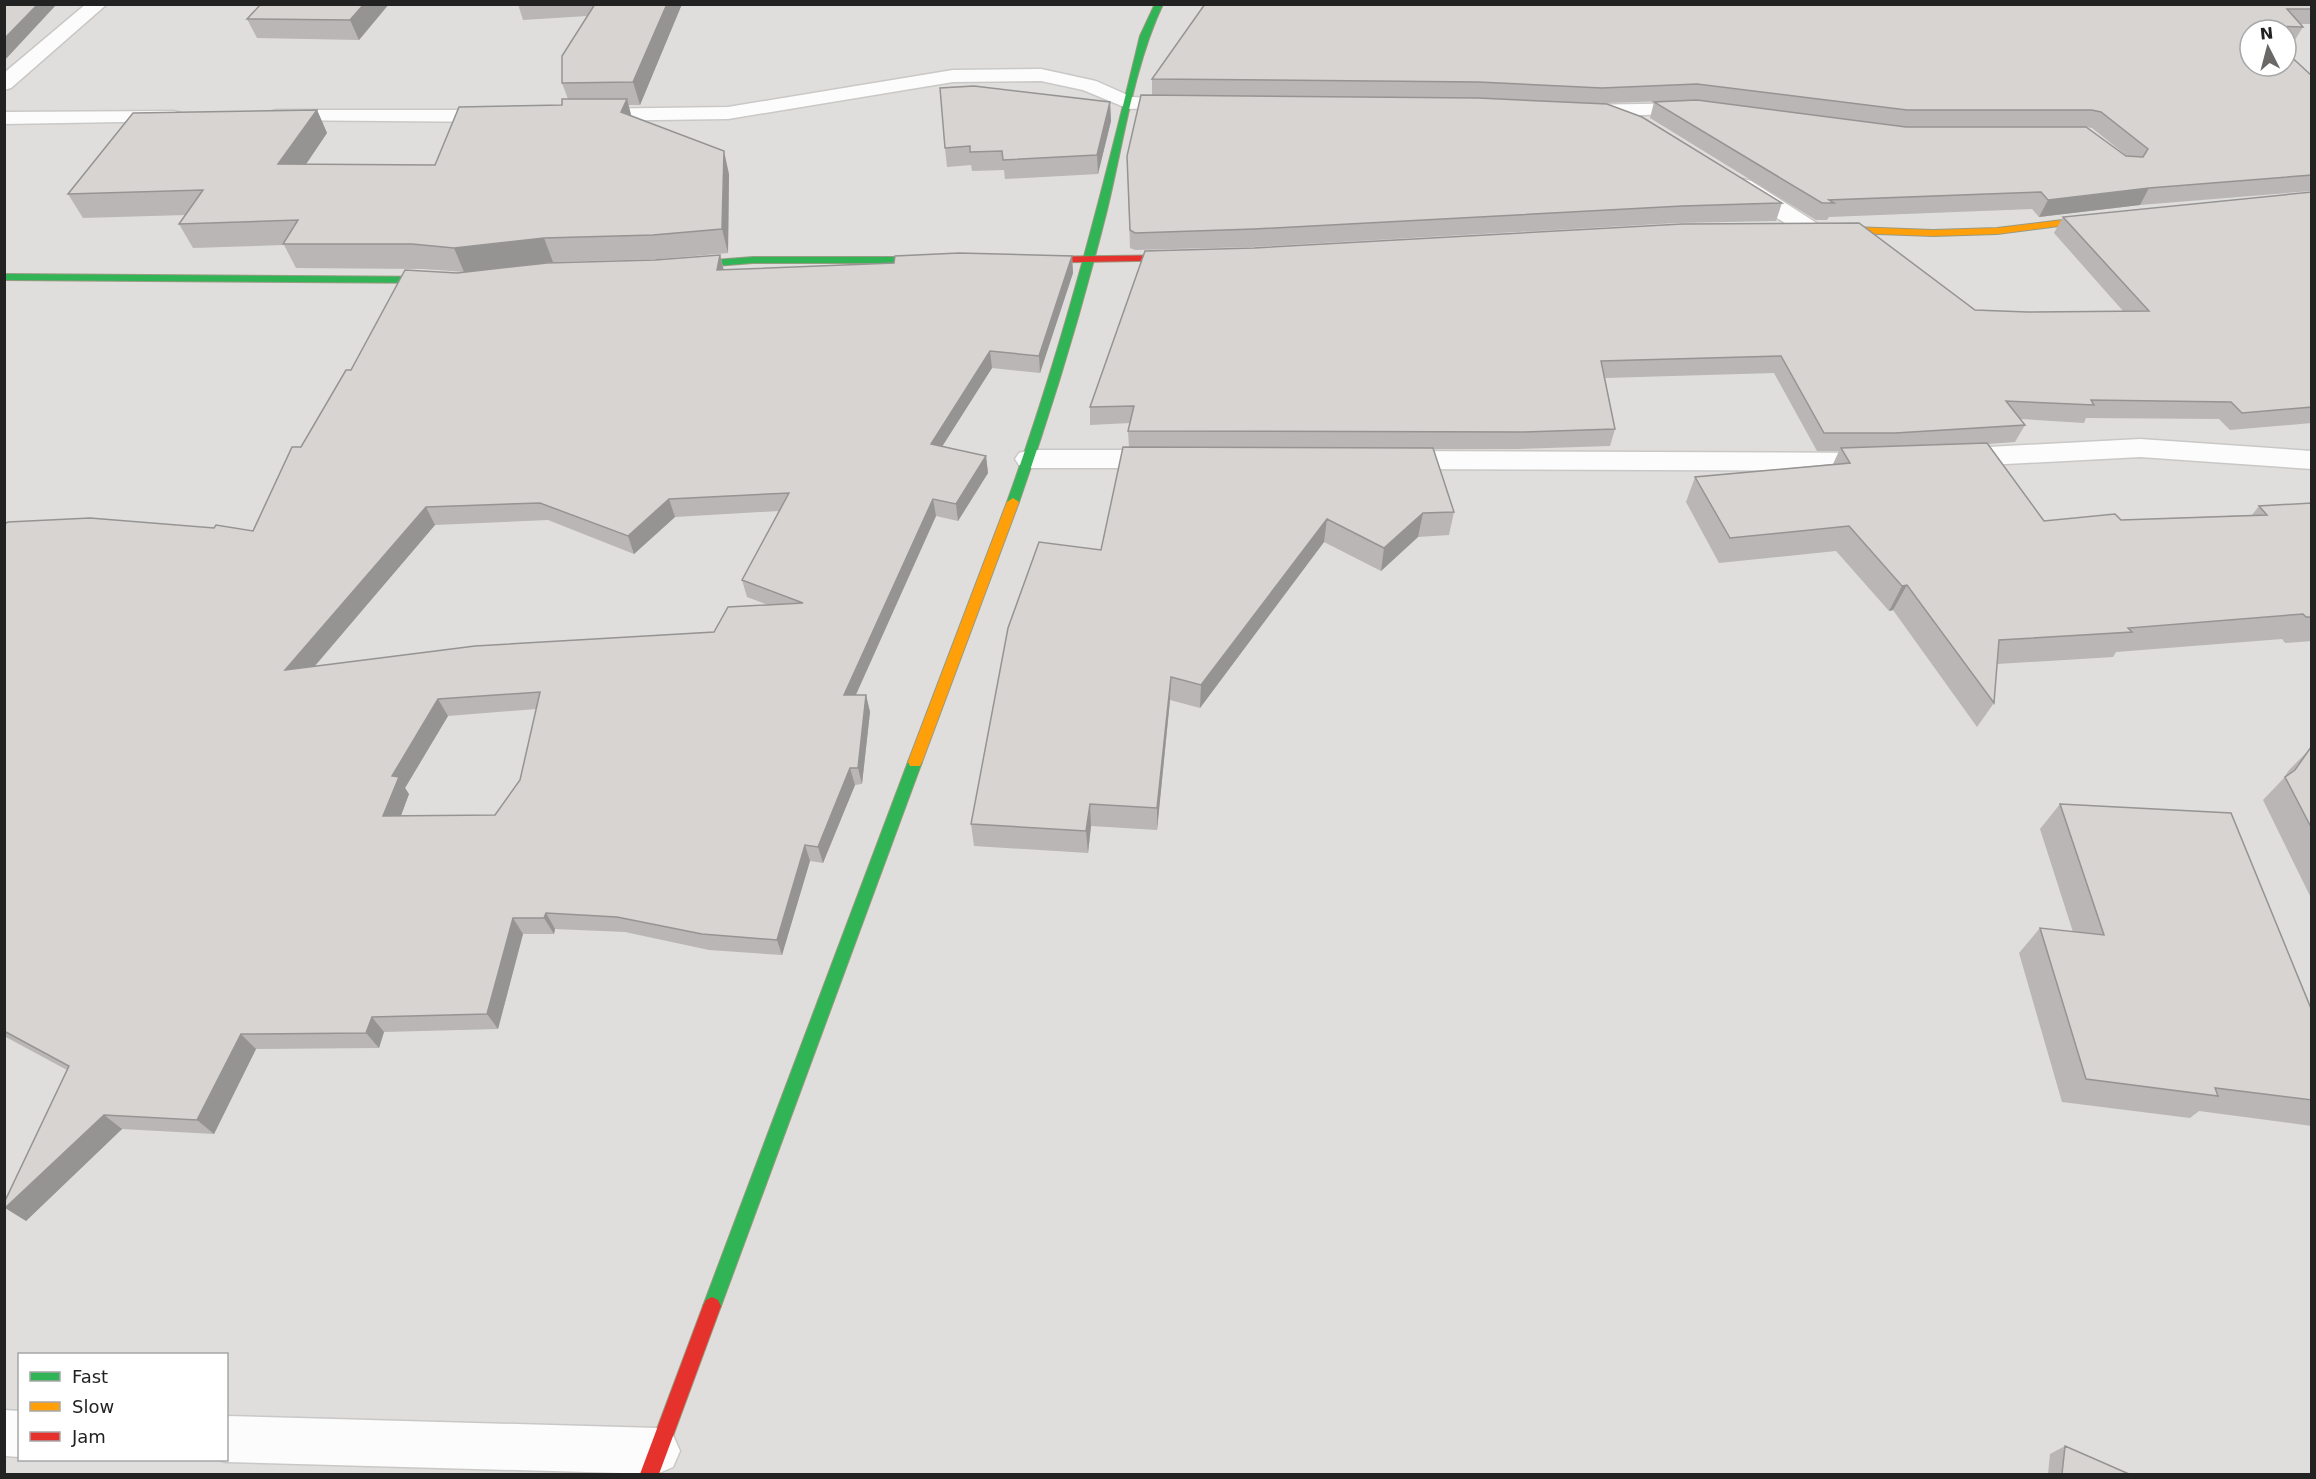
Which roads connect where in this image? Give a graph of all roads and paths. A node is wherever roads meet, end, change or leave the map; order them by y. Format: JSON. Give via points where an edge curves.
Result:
{"nodes":[{"id":1,"x":98,"y":4,"type":"edge"},
{"id":2,"x":1159,"y":4,"type":"edge"},
{"id":3,"x":4,"y":84,"type":"edge"},
{"id":4,"x":1129,"y":103,"type":"junction"},
{"id":5,"x":1177,"y":103,"type":"edge"},
{"id":6,"x":1565,"y":111,"type":"edge"},
{"id":7,"x":1715,"y":111,"type":"edge"},
{"id":8,"x":1598,"y":112,"type":"junction"},
{"id":9,"x":566,"y":115,"type":"edge"},
{"id":10,"x":260,"y":116,"type":"edge"},
{"id":11,"x":520,"y":116,"type":"edge"},
{"id":12,"x":190,"y":117,"type":"edge"},
{"id":13,"x":4,"y":118,"type":"edge"},
{"id":14,"x":1657,"y":133,"type":"edge"},
{"id":15,"x":1724,"y":175,"type":"edge"},
{"id":16,"x":2119,"y":216,"type":"edge"},
{"id":17,"x":1788,"y":229,"type":"edge"},
{"id":18,"x":1810,"y":229,"type":"junction"},
{"id":19,"x":1207,"y":257,"type":"edge"},
{"id":20,"x":951,"y":260,"type":"edge"},
{"id":21,"x":1010,"y":260,"type":"edge"},
{"id":22,"x":1091,"y":260,"type":"junction"},
{"id":23,"x":660,"y":268,"type":"edge"},
{"id":24,"x":4,"y":277,"type":"edge"},
{"id":25,"x":465,"y":281,"type":"edge"},
{"id":26,"x":1029,"y":459,"type":"junction"},
{"id":27,"x":1196,"y":459,"type":"edge"},
{"id":28,"x":1363,"y":460,"type":"edge"},
{"id":29,"x":2312,"y":460,"type":"edge"},
{"id":30,"x":228,"y":1439,"type":"edge"},
{"id":31,"x":653,"y":1463,"type":"edge"}],
"edges":[{"from":1,"to":3,"type":"street"},
{"from":2,"to":4,"type":"street","via":[[1144,36]]},
{"from":4,"to":5,"type":"street"},
{"from":4,"to":9,"type":"street","via":[[1089,85],[1041,75],[953,76],[728,113]]},
{"from":4,"to":22,"type":"street"},
{"from":6,"to":8,"type":"street"},
{"from":7,"to":8,"type":"street","via":[[1692,108]]},
{"from":8,"to":14,"type":"street","via":[[1647,126]]},
{"from":10,"to":11,"type":"street"},
{"from":12,"to":13,"type":"street"},
{"from":15,"to":18,"type":"street"},
{"from":16,"to":18,"type":"street","via":[[1986,232]]},
{"from":17,"to":18,"type":"street"},
{"from":19,"to":22,"type":"street"},
{"from":20,"to":23,"type":"street","via":[[753,260]]},
{"from":21,"to":22,"type":"street"},
{"from":22,"to":26,"type":"street"},
{"from":24,"to":25,"type":"street"},
{"from":26,"to":27,"type":"street"},
{"from":26,"to":31,"type":"street"},
{"from":28,"to":29,"type":"street","via":[[1916,460],[2140,447]]},
{"from":30,"to":31,"type":"street"}]}
